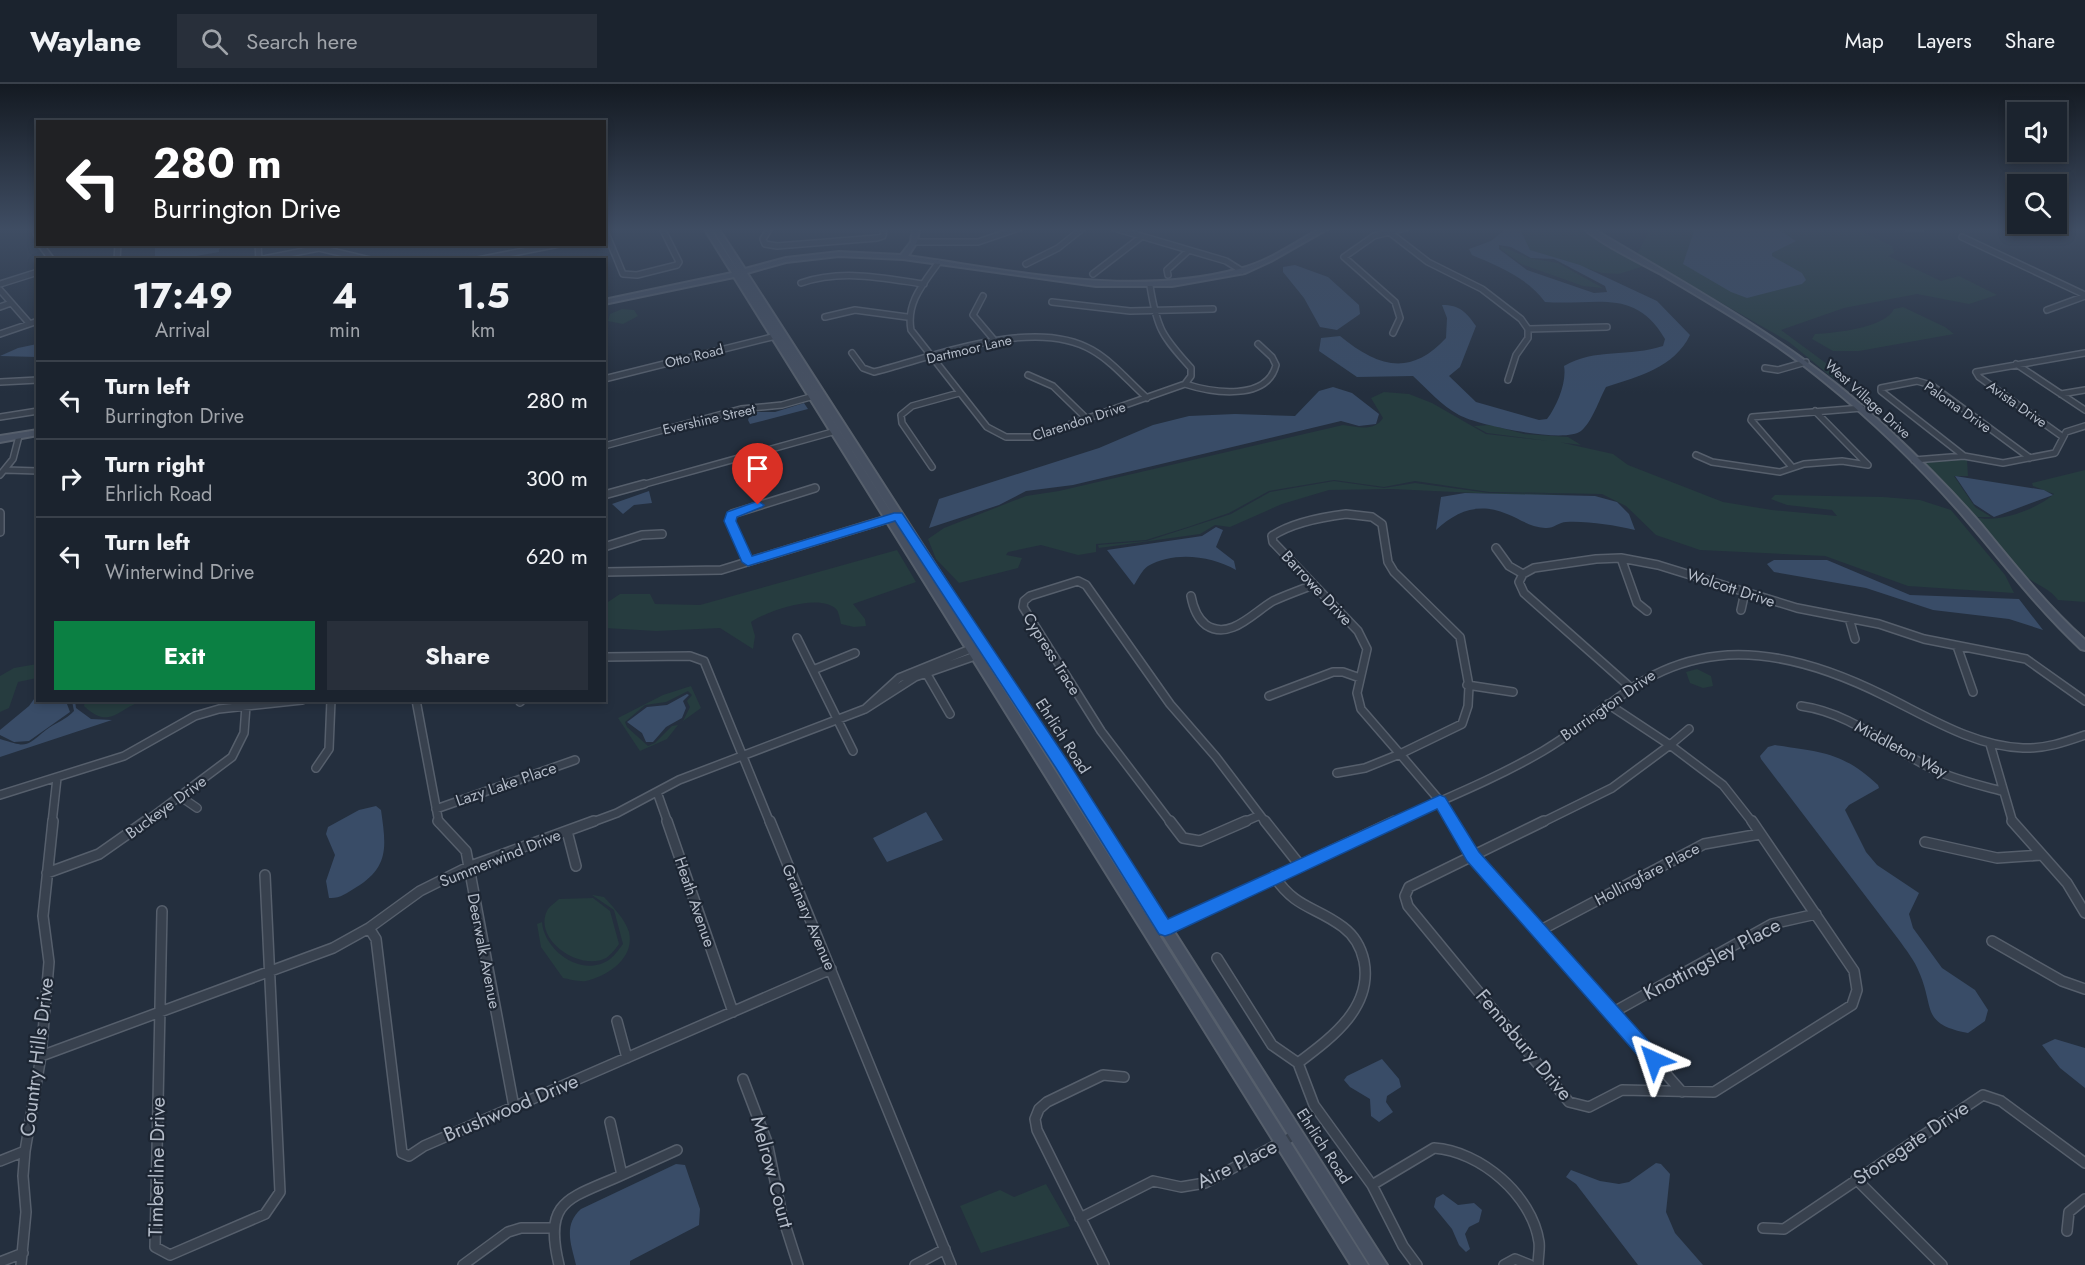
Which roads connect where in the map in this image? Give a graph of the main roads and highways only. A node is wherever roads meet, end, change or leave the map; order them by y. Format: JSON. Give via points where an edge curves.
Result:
{"nodes":[{"id":1,"x":688,"y":283,"type":"edge"},
{"id":2,"x":745,"y":283,"type":"edge"},
{"id":3,"x":1089,"y":283,"type":"edge"},
{"id":4,"x":1178,"y":283,"type":"edge"},
{"id":5,"x":1681,"y":283,"type":"edge"},
{"id":6,"x":606,"y":302,"type":"edge"},
{"id":7,"x":780,"y":335,"type":"junction"},
{"id":8,"x":805,"y":381,"type":"junction"},
{"id":9,"x":832,"y":409,"type":"junction"},
{"id":10,"x":36,"y":432,"type":"edge"},
{"id":11,"x":0,"y":439,"type":"edge"},
{"id":12,"x":894,"y":517,"type":"junction"},
{"id":13,"x":2085,"y":646,"type":"edge"},
{"id":14,"x":1288,"y":1138,"type":"junction"},
{"id":15,"x":1360,"y":1265,"type":"edge"},
{"id":16,"x":1379,"y":1265,"type":"edge"}],
"edges":[{"from":1,"to":6,"type":"main road"},
{"from":2,"to":7,"type":"main road","name":"Ehrlich Road"},
{"from":3,"to":4,"type":"main road"},
{"from":5,"to":13,"type":"main road","name":"West Village Drive","via":[[1751,324],[1862,408],[1960,507],[2042,605]]},
{"from":7,"to":8,"type":"main road","name":"Ehrlich Road"},
{"from":7,"to":9,"type":"main road","name":"Ehrlich Road"},
{"from":8,"to":9,"type":"main road"},
{"from":8,"to":12,"type":"main road","name":"Ehrlich Road"},
{"from":9,"to":12,"type":"main road","name":"Ehrlich Road"},
{"from":10,"to":11,"type":"main road"},
{"from":12,"to":14,"type":"main road","name":"Ehrlich Road"},
{"from":14,"to":15,"type":"main road","name":"Ehrlich Road"},
{"from":14,"to":16,"type":"main road","name":"Ehrlich Road"}]}
